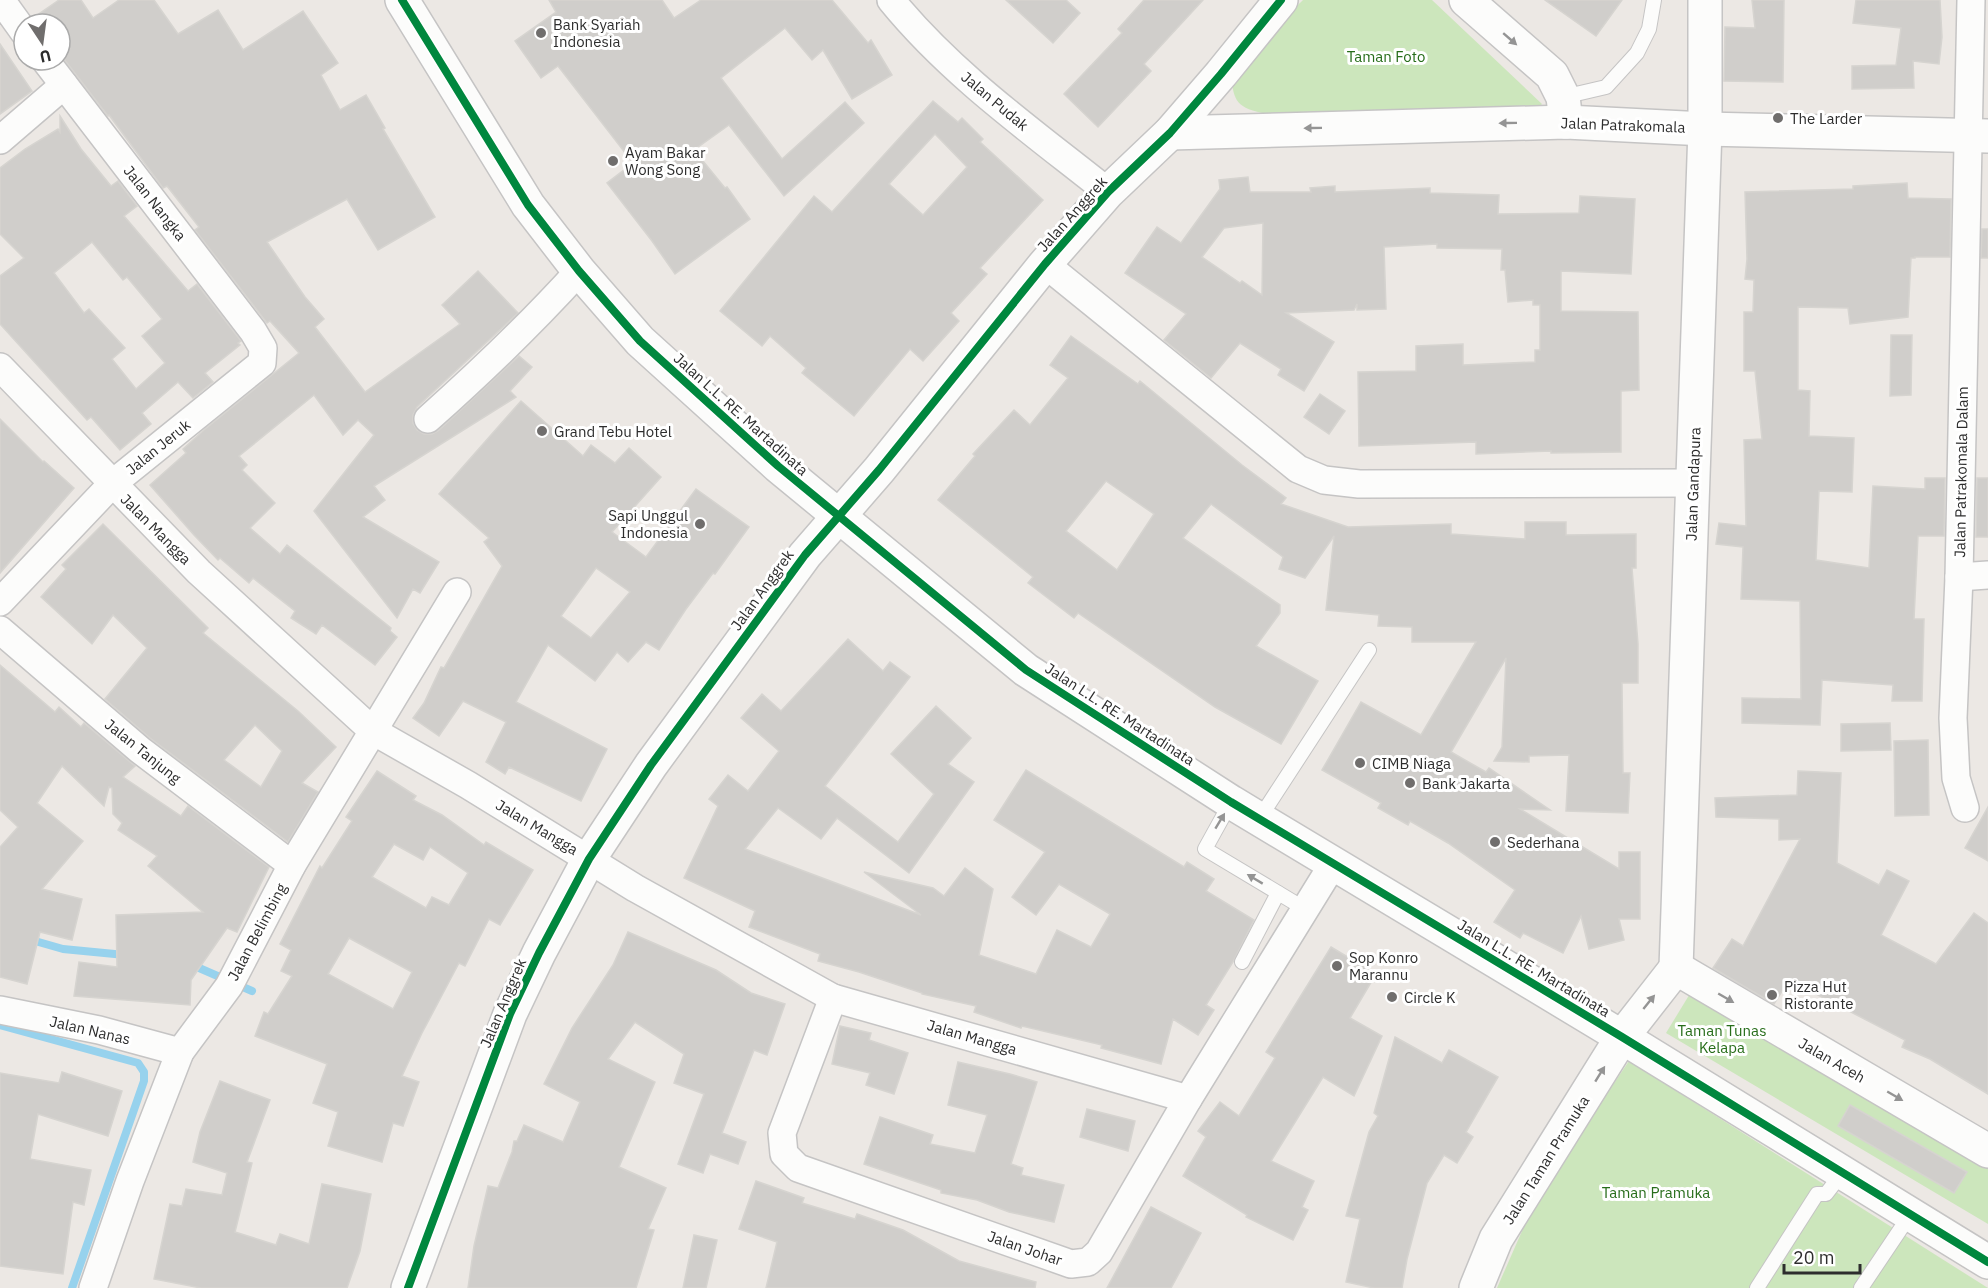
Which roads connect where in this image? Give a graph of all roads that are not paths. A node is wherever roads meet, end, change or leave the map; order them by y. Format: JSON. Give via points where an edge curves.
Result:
{"nodes":[{"id":1,"x":1,"y":0,"type":"edge"},
{"id":2,"x":402,"y":0,"type":"edge"},
{"id":3,"x":891,"y":0,"type":"edge"},
{"id":4,"x":1281,"y":0,"type":"edge"},
{"id":5,"x":1466,"y":0,"type":"edge"},
{"id":6,"x":1654,"y":0,"type":"edge"},
{"id":7,"x":1705,"y":0,"type":"edge"},
{"id":8,"x":1971,"y":0,"type":"edge"},
{"id":9,"x":12,"y":15,"type":"edge"},
{"id":10,"x":54,"y":72,"type":"edge"},
{"id":11,"x":1221,"y":74,"type":"junction"},
{"id":12,"x":64,"y":86,"type":"junction"},
{"id":13,"x":1565,"y":110,"type":"junction"},
{"id":14,"x":1257,"y":129,"type":"junction"},
{"id":15,"x":1706,"y":129,"type":"junction"},
{"id":16,"x":1170,"y":133,"type":"junction"},
{"id":17,"x":1978,"y":136,"type":"edge"},
{"id":18,"x":0,"y":140,"type":"edge"},
{"id":19,"x":1108,"y":192,"type":"junction"},
{"id":20,"x":1045,"y":264,"type":"junction"},
{"id":21,"x":579,"y":271,"type":"junction"},
{"id":22,"x":263,"y":348,"type":"joint"},
{"id":23,"x":0,"y":367,"type":"edge"},
{"id":24,"x":428,"y":418,"type":"dead end"},
{"id":25,"x":1693,"y":483,"type":"junction"},
{"id":26,"x":112,"y":484,"type":"junction"},
{"id":27,"x":839,"y":515,"type":"junction"},
{"id":28,"x":1988,"y":575,"type":"edge"},
{"id":29,"x":1959,"y":577,"type":"junction"},
{"id":30,"x":457,"y":592,"type":"dead end"},
{"id":31,"x":0,"y":602,"type":"edge"},
{"id":32,"x":0,"y":630,"type":"edge"},
{"id":33,"x":1369,"y":650,"type":"dead end"},
{"id":34,"x":373,"y":730,"type":"junction"},
{"id":35,"x":1965,"y":808,"type":"dead end"},
{"id":36,"x":1245,"y":811,"type":"junction"},
{"id":37,"x":589,"y":859,"type":"junction"},
{"id":38,"x":1333,"y":864,"type":"junction"},
{"id":39,"x":292,"y":865,"type":"junction"},
{"id":40,"x":1278,"y":893,"type":"junction"},
{"id":41,"x":1305,"y":909,"type":"junction"},
{"id":42,"x":1242,"y":962,"type":"dead end"},
{"id":43,"x":1676,"y":968,"type":"junction"},
{"id":44,"x":833,"y":998,"type":"junction"},
{"id":45,"x":0,"y":1010,"type":"edge"},
{"id":46,"x":1622,"y":1037,"type":"junction"},
{"id":47,"x":180,"y":1052,"type":"junction"},
{"id":48,"x":1188,"y":1100,"type":"junction"},
{"id":49,"x":1988,"y":1151,"type":"edge"},
{"id":50,"x":1843,"y":1172,"type":"junction"},
{"id":51,"x":1911,"y":1215,"type":"junction"},
{"id":52,"x":1988,"y":1262,"type":"edge"},
{"id":53,"x":93,"y":1288,"type":"edge"},
{"id":54,"x":408,"y":1288,"type":"edge"},
{"id":55,"x":1476,"y":1288,"type":"edge"},
{"id":56,"x":1757,"y":1288,"type":"edge"},
{"id":57,"x":1862,"y":1288,"type":"edge"}],
"edges":[{"from":1,"to":9,"type":"street"},
{"from":2,"to":21,"type":"street","name":"Jalan L.L. RE. Martadinata","via":[[528,205]]},
{"from":3,"to":19,"type":"street","name":"Jalan Pudak","via":[[940,54]]},
{"from":4,"to":11,"type":"street","name":"Jalan Anggrek"},
{"from":5,"to":13,"type":"street","one_way":true,"via":[[1552,75]]},
{"from":6,"to":13,"type":"lane","via":[[1649,29],[1637,53],[1606,87]]},
{"from":7,"to":15,"type":"street","name":"Jalan Gandapura"},
{"from":8,"to":17,"type":"street","name":"Jalan Patrakomala Dalam"},
{"from":10,"to":12,"type":"street","name":"Jalan Nangka"},
{"from":11,"to":14,"type":"street","via":[[1227,101],[1235,113]]},
{"from":11,"to":16,"type":"street","name":"Jalan Anggrek"},
{"from":12,"to":18,"type":"street"},
{"from":12,"to":22,"type":"street","name":"Jalan Nangka"},
{"from":13,"to":14,"type":"street","name":"Jalan Patrakomala","one_way":true},
{"from":13,"to":15,"type":"street","name":"Jalan Patrakomala"},
{"from":14,"to":16,"type":"street","name":"Jalan Patrakomala"},
{"from":15,"to":17,"type":"street","name":"Jalan Patrakomala"},
{"from":15,"to":25,"type":"street","name":"Jalan Gandapura"},
{"from":16,"to":19,"type":"street","name":"Jalan Anggrek"},
{"from":17,"to":29,"type":"street","name":"Jalan Patrakomala Dalam"},
{"from":19,"to":20,"type":"street","name":"Jalan Anggrek"},
{"from":20,"to":25,"type":"street","via":[[1298,469],[1324,480],[1359,484]]},
{"from":20,"to":27,"type":"street","name":"Jalan Anggrek"},
{"from":21,"to":24,"type":"street","via":[[486,368]]},
{"from":21,"to":27,"type":"street","name":"Jalan L.L. RE. Martadinata","via":[[640,341],[778,466]]},
{"from":22,"to":26,"type":"street","name":"Jalan Jeruk","via":[[262,363]]},
{"from":23,"to":26,"type":"street","name":"Jalan Mangga"},
{"from":25,"to":43,"type":"street","name":"Jalan Gandapura"},
{"from":26,"to":31,"type":"street","name":"Jalan Jeruk"},
{"from":26,"to":34,"type":"street","name":"Jalan Mangga","via":[[199,572]]},
{"from":27,"to":36,"type":"street","name":"Jalan L.L. RE. Martadinata","via":[[1026,670]]},
{"from":27,"to":37,"type":"street","name":"Jalan Anggrek","via":[[805,555],[651,765]]},
{"from":28,"to":29,"type":"street"},
{"from":29,"to":35,"type":"street","name":"Jalan Patrakomala Dalam","via":[[1953,718],[1956,778]]},
{"from":30,"to":34,"type":"street","name":"Jalan Belimbing"},
{"from":32,"to":39,"type":"street","name":"Jalan Tanjung","via":[[140,750]]},
{"from":33,"to":36,"type":"lane"},
{"from":34,"to":37,"type":"street","name":"Jalan Mangga"},
{"from":34,"to":39,"type":"street","name":"Jalan Belimbing"},
{"from":36,"to":38,"type":"street","name":"Jalan L.L. RE. Martadinata"},
{"from":40,"to":36,"type":"lane","one_way":true,"via":[[1205,849]]},
{"from":37,"to":44,"type":"street","name":"Jalan Mangga"},
{"from":37,"to":54,"type":"street","name":"Jalan Anggrek","via":[[510,1014]]},
{"from":38,"to":41,"type":"street","name":"Jalan Johar"},
{"from":38,"to":46,"type":"street","name":"Jalan L.L. RE. Martadinata"},
{"from":39,"to":47,"type":"street","name":"Jalan Belimbing","via":[[233,978]]},
{"from":40,"to":41,"type":"lane"},
{"from":40,"to":42,"type":"lane"},
{"from":41,"to":48,"type":"street","name":"Jalan Johar"},
{"from":46,"to":43,"type":"street","name":"Jalan Taman Pramuka","one_way":true},
{"from":43,"to":49,"type":"street","name":"Jalan Aceh","one_way":true},
{"from":44,"to":48,"type":"street","name":"Jalan Mangga"},
{"from":44,"to":48,"type":"street","name":"Jalan Johar","via":[[782,1132],[784,1154],[798,1168],[1071,1264],[1088,1262],[1099,1252]]},
{"from":45,"to":47,"type":"street","name":"Jalan Nanas","via":[[99,1030]]},
{"from":46,"to":50,"type":"street","name":"Jalan L.L. RE. Martadinata"},
{"from":55,"to":46,"type":"street","name":"Jalan Taman Pramuka","one_way":true,"via":[[1496,1239]]},
{"from":47,"to":53,"type":"street","name":"Jalan Belimbing"},
{"from":50,"to":51,"type":"street","name":"Jalan L.L. RE. Martadinata"},
{"from":50,"to":56,"type":"lane","via":[[1826,1194],[1817,1194]]},
{"from":51,"to":52,"type":"street","name":"Jalan L.L. RE. Martadinata"},
{"from":51,"to":57,"type":"lane"}]}
